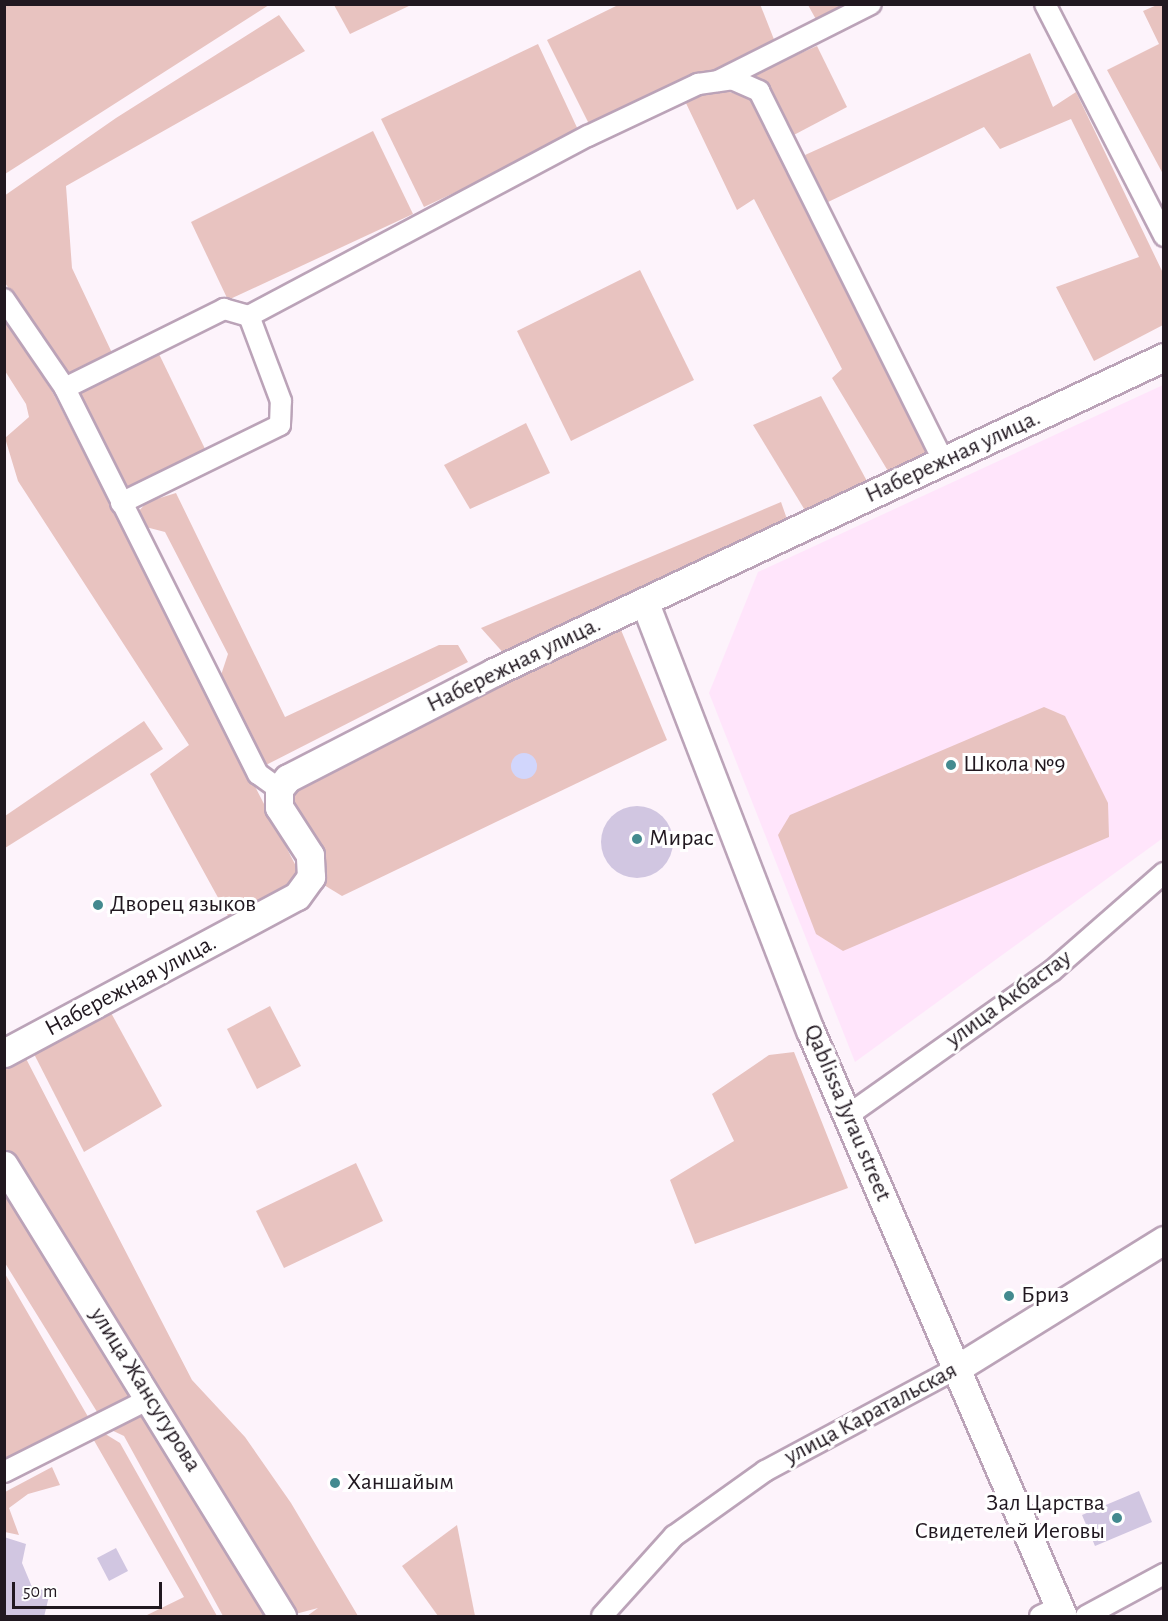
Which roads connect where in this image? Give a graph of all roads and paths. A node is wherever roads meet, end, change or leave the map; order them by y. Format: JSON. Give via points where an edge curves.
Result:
{"nodes":[{"id":1,"x":871,"y":4,"type":"edge"},
{"id":2,"x":1045,"y":4,"type":"edge"},
{"id":3,"x":715,"y":82,"type":"junction"},
{"id":4,"x":1164,"y":236,"type":"edge"},
{"id":5,"x":4,"y":299,"type":"edge"},
{"id":6,"x":249,"y":316,"type":"junction"},
{"id":7,"x":1164,"y":357,"type":"edge"},
{"id":8,"x":65,"y":388,"type":"junction"},
{"id":9,"x":944,"y":462,"type":"junction"},
{"id":10,"x":121,"y":503,"type":"junction"},
{"id":11,"x":645,"y":603,"type":"junction"},
{"id":12,"x":279,"y":789,"type":"junction"},
{"id":13,"x":1164,"y":873,"type":"edge"},
{"id":14,"x":4,"y":1053,"type":"edge"},
{"id":15,"x":847,"y":1116,"type":"junction"},
{"id":16,"x":4,"y":1165,"type":"edge"},
{"id":17,"x":1164,"y":1240,"type":"edge"},
{"id":18,"x":959,"y":1367,"type":"junction"},
{"id":19,"x":151,"y":1398,"type":"junction"},
{"id":20,"x":4,"y":1472,"type":"edge"},
{"id":21,"x":1164,"y":1574,"type":"edge"},
{"id":22,"x":1054,"y":1613,"type":"edge"},
{"id":23,"x":282,"y":1617,"type":"edge"},
{"id":24,"x":602,"y":1617,"type":"edge"},
{"id":25,"x":1086,"y":1617,"type":"edge"}],
"edges":[{"from":1,"to":3,"type":"street"},
{"from":2,"to":4,"type":"street"},
{"from":3,"to":6,"type":"street","via":[[698,84],[588,136]]},
{"from":3,"to":9,"type":"street","via":[[732,80],[759,91]]},
{"from":5,"to":8,"type":"street"},
{"from":6,"to":8,"type":"street","via":[[224,309]]},
{"from":6,"to":10,"type":"street","via":[[281,401],[280,425]]},
{"from":7,"to":9,"type":"street","name":"Набережная улица."},
{"from":8,"to":10,"type":"street"},
{"from":9,"to":11,"type":"street","name":"Набережная улица."},
{"from":10,"to":12,"type":"street","via":[[258,774]]},
{"from":11,"to":12,"type":"street","name":"Набережная улица.","via":[[494,672],[288,778]]},
{"from":11,"to":15,"type":"street","name":"Qablissa Jyrau street"},
{"from":12,"to":14,"type":"street","name":"Набережная улица.","via":[[279,807],[310,855],[311,877],[297,896]]},
{"from":13,"to":15,"type":"street","name":"улица Акбастау","via":[[1052,971]]},
{"from":15,"to":18,"type":"street","name":"Qablissa Jyrau street"},
{"from":16,"to":19,"type":"street","name":"улица Жансугурова"},
{"from":17,"to":18,"type":"street","name":"улица Каратальская"},
{"from":18,"to":22,"type":"street","name":"Qablissa Jyrau street"},
{"from":18,"to":24,"type":"street","name":"улица Каратальская","via":[[765,1471],[674,1536]]},
{"from":19,"to":20,"type":"street"},
{"from":19,"to":23,"type":"street","name":"улица Жансугурова"},
{"from":21,"to":25,"type":"street"}]}
